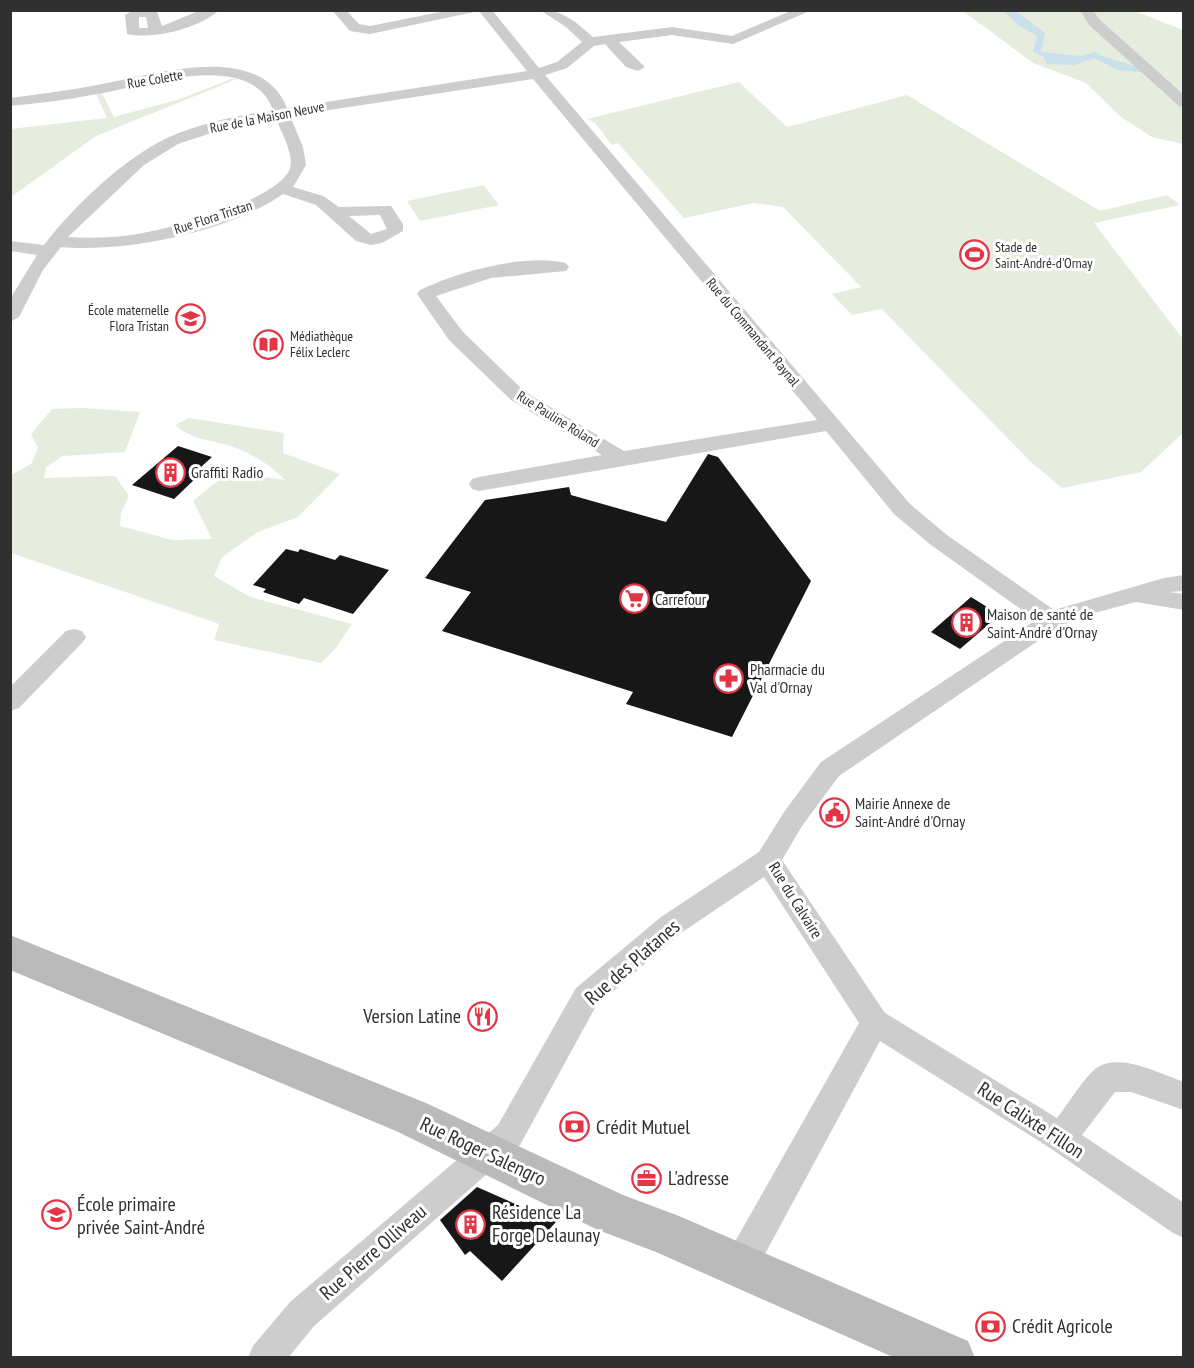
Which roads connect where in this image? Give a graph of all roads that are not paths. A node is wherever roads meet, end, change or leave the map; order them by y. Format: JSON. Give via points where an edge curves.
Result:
{"nodes":[{"id":1,"x":213,"y":10,"type":"edge"},
{"id":2,"x":338,"y":10,"type":"edge"},
{"id":3,"x":473,"y":10,"type":"edge"},
{"id":4,"x":485,"y":10,"type":"edge"},
{"id":5,"x":546,"y":10,"type":"edge"},
{"id":6,"x":806,"y":10,"type":"edge"},
{"id":7,"x":1086,"y":10,"type":"edge"},
{"id":8,"x":159,"y":29,"type":"dead end"},
{"id":9,"x":609,"y":40,"type":"junction"},
{"id":10,"x":590,"y":42,"type":"junction"},
{"id":11,"x":638,"y":67,"type":"dead end"},
{"id":12,"x":534,"y":74,"type":"junction"},
{"id":13,"x":10,"y":102,"type":"edge"},
{"id":14,"x":1184,"y":103,"type":"edge"},
{"id":15,"x":281,"y":112,"type":"junction"},
{"id":16,"x":282,"y":189,"type":"junction"},
{"id":17,"x":336,"y":212,"type":"dead end"},
{"id":18,"x":10,"y":246,"type":"edge"},
{"id":19,"x":52,"y":246,"type":"junction"},
{"id":20,"x":560,"y":267,"type":"dead end"},
{"id":21,"x":10,"y":317,"type":"edge"},
{"id":22,"x":830,"y":424,"type":"junction"},
{"id":23,"x":621,"y":458,"type":"junction"},
{"id":24,"x":479,"y":484,"type":"dead end"},
{"id":25,"x":1184,"y":583,"type":"edge"},
{"id":26,"x":1136,"y":595,"type":"junction"},
{"id":27,"x":1184,"y":602,"type":"edge"},
{"id":28,"x":1052,"y":620,"type":"junction"},
{"id":29,"x":74,"y":637,"type":"dead end"},
{"id":30,"x":10,"y":702,"type":"edge"},
{"id":31,"x":768,"y":860,"type":"junction"},
{"id":32,"x":10,"y":952,"type":"edge"},
{"id":33,"x":875,"y":1022,"type":"junction"},
{"id":34,"x":1184,"y":1096,"type":"edge"},
{"id":35,"x":1060,"y":1138,"type":"junction"},
{"id":36,"x":486,"y":1153,"type":"junction"},
{"id":37,"x":1184,"y":1222,"type":"edge"},
{"id":38,"x":740,"y":1266,"type":"junction"},
{"id":39,"x":265,"y":1358,"type":"edge"},
{"id":40,"x":951,"y":1358,"type":"edge"}],
"edges":[{"from":1,"to":8,"type":"street","via":[[174,27]]},
{"from":2,"to":3,"type":"street","via":[[355,28],[370,30]]},
{"from":4,"to":12,"type":"street","name":"Rue du Commandant Raynal"},
{"from":5,"to":10,"type":"street","via":[[571,24]]},
{"from":6,"to":9,"type":"street","via":[[733,40],[672,31]]},
{"from":7,"to":14,"type":"street","via":[[1094,22]]},
{"from":9,"to":10,"type":"street"},
{"from":9,"to":11,"type":"street"},
{"from":10,"to":12,"type":"street","name":"Rue de la Maison Neuve","via":[[562,65]]},
{"from":12,"to":15,"type":"street","name":"Rue de la Maison Neuve"},
{"from":12,"to":22,"type":"street","name":"Rue du Commandant Raynal","via":[[621,172]]},
{"from":13,"to":15,"type":"street","name":"Rue Colette","via":[[171,75],[218,72],[266,83]]},
{"from":15,"to":16,"type":"street","via":[[298,161],[294,177]]},
{"from":15,"to":19,"type":"street","name":"Rue de la Maison Neuve","via":[[236,120],[173,141],[113,183],[68,225]]},
{"from":16,"to":17,"type":"street","via":[[322,202]]},
{"from":16,"to":19,"type":"street","name":"Rue Flora Tristan","via":[[235,212],[135,240]]},
{"from":18,"to":19,"type":"street","name":"Rue Flora Tristan"},
{"from":19,"to":21,"type":"street","name":"Rue de la Maison Neuve"},
{"from":20,"to":23,"type":"street","name":"Rue Pauline Roland","via":[[536,266],[468,279],[445,284],[426,294],[456,336],[518,396]]},
{"from":22,"to":23,"type":"street"},
{"from":22,"to":28,"type":"street","name":"Rue du Commandant Raynal","via":[[902,509]]},
{"from":23,"to":24,"type":"street"},
{"from":25,"to":26,"type":"street","via":[[1155,587]]},
{"from":26,"to":27,"type":"street"},
{"from":26,"to":28,"type":"street","name":"Rue du Calvaire","via":[[1076,608]]},
{"from":28,"to":31,"type":"street","name":"Rue du Calvaire","via":[[830,769]]},
{"from":29,"to":30,"type":"street"},
{"from":31,"to":33,"type":"street","name":"Rue du Calvaire"},
{"from":31,"to":36,"type":"street","name":"Rue des Platanes","via":[[671,925],[586,997],[509,1135]]},
{"from":32,"to":36,"type":"main road","name":"Rue Roger Salengro","via":[[411,1117]]},
{"from":33,"to":35,"type":"street","name":"Rue Calixte Fillon"},
{"from":33,"to":38,"type":"street"},
{"from":34,"to":35,"type":"street","via":[[1131,1078],[1107,1078]]},
{"from":35,"to":37,"type":"street","name":"Rue Calixte Fillon"},
{"from":36,"to":38,"type":"main road","name":"Rue Roger Salengro","via":[[614,1214]]},
{"from":36,"to":39,"type":"street","name":"Rue Pierre Olliveau","via":[[302,1314]]},
{"from":38,"to":40,"type":"main road","name":"Rue Roger Salengro"}]}
